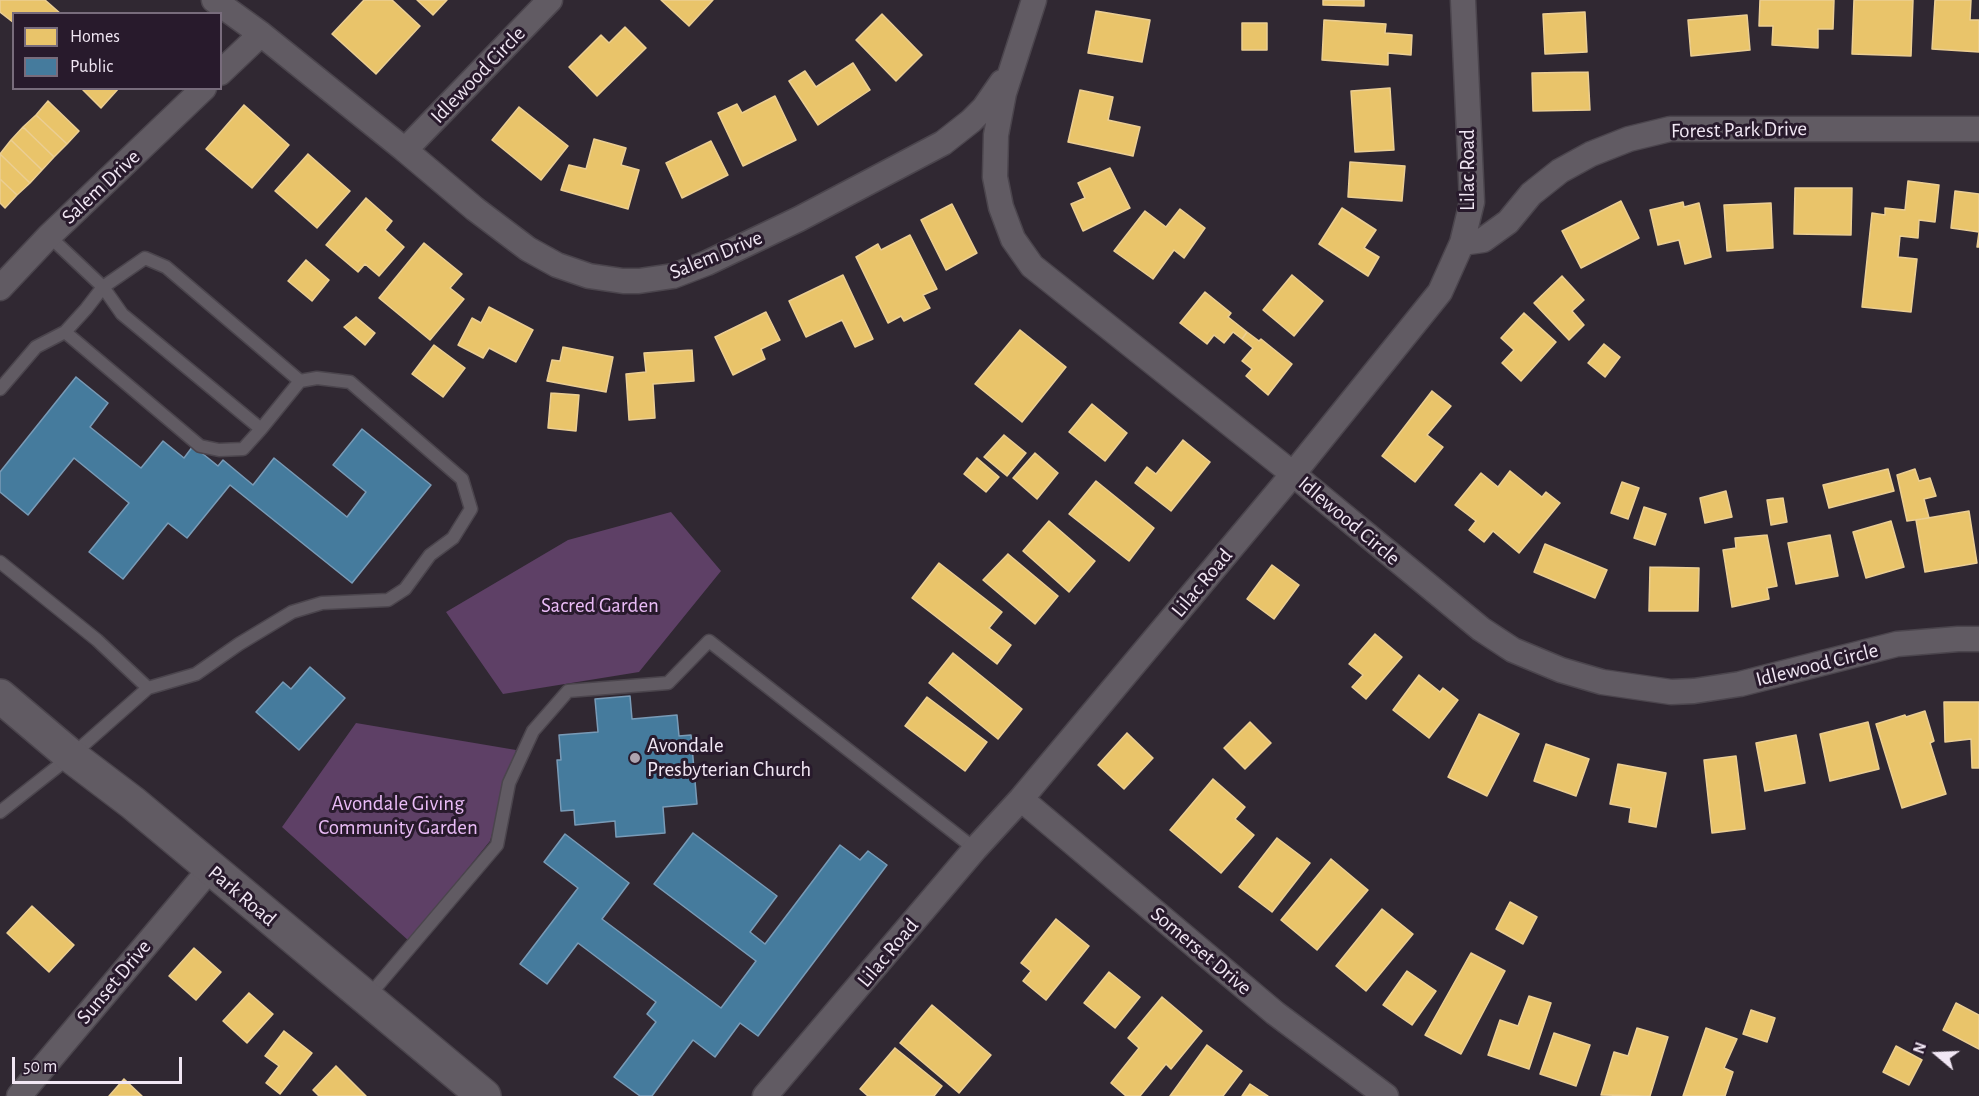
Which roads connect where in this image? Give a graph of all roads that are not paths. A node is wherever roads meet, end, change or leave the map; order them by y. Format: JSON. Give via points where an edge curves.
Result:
{"nodes":[{"id":1,"x":214,"y":0,"type":"edge"},
{"id":2,"x":550,"y":0,"type":"edge"},
{"id":3,"x":1034,"y":0,"type":"edge"},
{"id":4,"x":1463,"y":0,"type":"edge"},
{"id":5,"x":261,"y":34,"type":"junction"},
{"id":6,"x":1014,"y":62,"type":"junction"},
{"id":7,"x":222,"y":71,"type":"edge"},
{"id":8,"x":202,"y":90,"type":"edge"},
{"id":9,"x":1979,"y":129,"type":"edge"},
{"id":10,"x":405,"y":150,"type":"junction"},
{"id":11,"x":49,"y":236,"type":"junction"},
{"id":12,"x":1462,"y":243,"type":"junction"},
{"id":13,"x":103,"y":287,"type":"junction"},
{"id":14,"x":0,"y":288,"type":"edge"},
{"id":15,"x":65,"y":332,"type":"junction"},
{"id":16,"x":300,"y":381,"type":"junction"},
{"id":17,"x":0,"y":389,"type":"edge"},
{"id":18,"x":261,"y":429,"type":"junction"},
{"id":19,"x":1293,"y":474,"type":"junction"},
{"id":20,"x":0,"y":562,"type":"edge"},
{"id":21,"x":1979,"y":639,"type":"edge"},
{"id":22,"x":148,"y":688,"type":"junction"},
{"id":23,"x":0,"y":696,"type":"edge"},
{"id":24,"x":71,"y":756,"type":"junction"},
{"id":25,"x":1021,"y":799,"type":"junction"},
{"id":26,"x":0,"y":812,"type":"edge"},
{"id":27,"x":975,"y":849,"type":"junction"},
{"id":28,"x":210,"y":868,"type":"junction"},
{"id":29,"x":366,"y":999,"type":"junction"},
{"id":30,"x":18,"y":1096,"type":"edge"},
{"id":31,"x":484,"y":1096,"type":"edge"},
{"id":32,"x":765,"y":1096,"type":"edge"},
{"id":33,"x":1386,"y":1096,"type":"edge"}],
"edges":[{"from":1,"to":5,"type":"street","name":"Salem Drive"},
{"from":2,"to":10,"type":"street","name":"Idlewood Circle"},
{"from":3,"to":6,"type":"street","name":"Idlewood Circle"},
{"from":4,"to":12,"type":"street","name":"Lilac Road","via":[[1472,202]]},
{"from":5,"to":7,"type":"street"},
{"from":5,"to":10,"type":"street","name":"Salem Drive"},
{"from":6,"to":10,"type":"street","name":"Salem Drive","via":[[984,108],[943,143],[707,263],[673,276],[639,281],[589,276],[557,266],[475,209]]},
{"from":6,"to":19,"type":"street","name":"Idlewood Circle","via":[[996,135],[995,177],[1013,239],[1032,266]]},
{"from":8,"to":11,"type":"street","name":"Salem Drive"},
{"from":9,"to":12,"type":"street","name":"Forest Park Drive","via":[[1670,129],[1590,154],[1531,194],[1508,222],[1483,240]]},
{"from":11,"to":13,"type":"lane"},
{"from":11,"to":14,"type":"street","name":"Salem Drive"},
{"from":12,"to":19,"type":"street","name":"Lilac Road","via":[[1440,292]]},
{"from":13,"to":15,"type":"lane"},
{"from":13,"to":16,"type":"lane","via":[[145,258],[166,267]]},
{"from":13,"to":18,"type":"lane","via":[[122,314]]},
{"from":15,"to":17,"type":"lane","via":[[36,347]]},
{"from":15,"to":18,"type":"lane","via":[[200,446],[243,449]]},
{"from":16,"to":18,"type":"lane"},
{"from":16,"to":22,"type":"lane","via":[[317,378],[350,382],[462,479],[471,509],[453,538],[430,555],[405,590],[388,600],[322,603],[292,612],[196,674]]},
{"from":19,"to":21,"type":"street","name":"Idlewood Circle","via":[[1481,629],[1513,650],[1602,682],[1647,690],[1694,691],[1740,684],[1897,644]]},
{"from":19,"to":25,"type":"street","name":"Lilac Road"},
{"from":20,"to":22,"type":"lane","via":[[97,640]]},
{"from":22,"to":24,"type":"lane"},
{"from":23,"to":24,"type":"main road","name":"Park Road"},
{"from":24,"to":26,"type":"lane"},
{"from":24,"to":28,"type":"main road","name":"Park Road"},
{"from":25,"to":27,"type":"street","name":"Lilac Road"},
{"from":25,"to":33,"type":"street","name":"Somerset Drive","via":[[1275,1013]]},
{"from":27,"to":29,"type":"lane","via":[[710,641],[668,683],[568,691],[533,730],[509,783],[497,845]]},
{"from":27,"to":32,"type":"street","name":"Lilac Road"},
{"from":28,"to":29,"type":"main road","name":"Park Road"},
{"from":28,"to":30,"type":"street","name":"Sunset Drive"},
{"from":29,"to":31,"type":"main road","name":"Park Road"}]}
